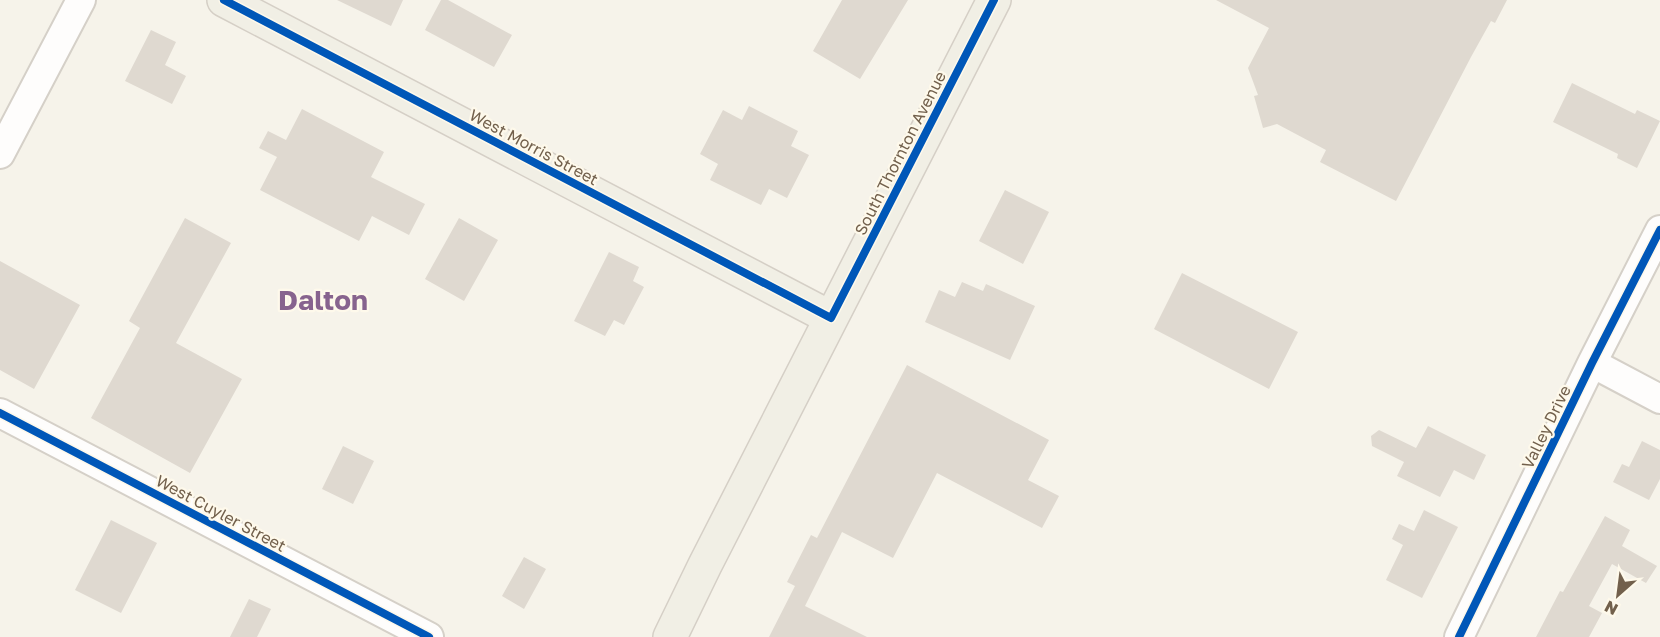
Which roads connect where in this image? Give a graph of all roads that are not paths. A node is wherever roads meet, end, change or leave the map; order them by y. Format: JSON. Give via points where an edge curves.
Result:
{"nodes":[{"id":1,"x":81,"y":0,"type":"edge"},
{"id":2,"x":224,"y":0,"type":"edge"},
{"id":3,"x":994,"y":0,"type":"edge"},
{"id":4,"x":0,"y":154,"type":"edge"},
{"id":5,"x":1660,"y":230,"type":"edge"},
{"id":6,"x":831,"y":318,"type":"junction"},
{"id":7,"x":1592,"y":363,"type":"junction"},
{"id":8,"x":1660,"y":399,"type":"edge"},
{"id":9,"x":0,"y":413,"type":"edge"},
{"id":10,"x":429,"y":637,"type":"edge"},
{"id":11,"x":670,"y":637,"type":"edge"},
{"id":12,"x":1459,"y":637,"type":"edge"}],
"edges":[{"from":1,"to":4,"type":"street"},
{"from":2,"to":6,"type":"main road","name":"West Morris Street"},
{"from":3,"to":6,"type":"main road","name":"South Thornton Avenue"},
{"from":5,"to":7,"type":"street","name":"Valley Drive"},
{"from":6,"to":11,"type":"main road","name":"South Thornton Avenue"},
{"from":7,"to":8,"type":"street"},
{"from":7,"to":12,"type":"street","name":"Valley Drive"},
{"from":9,"to":10,"type":"street","name":"West Cuyler Street"}]}
